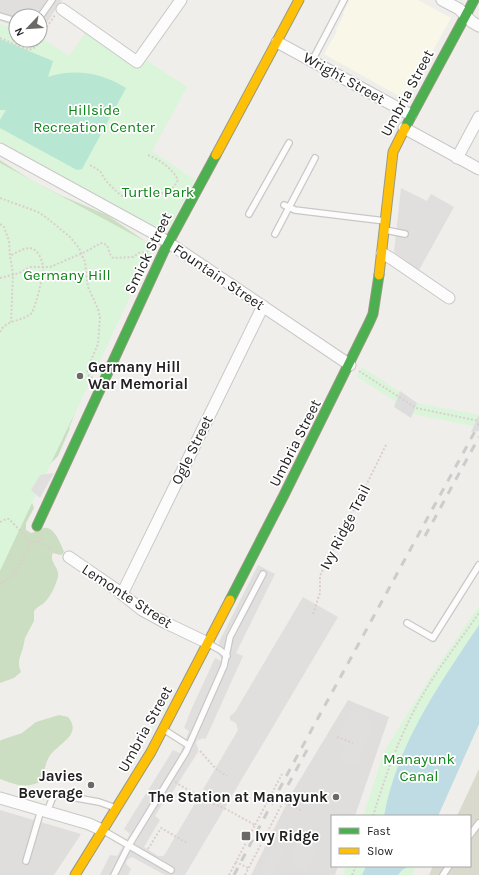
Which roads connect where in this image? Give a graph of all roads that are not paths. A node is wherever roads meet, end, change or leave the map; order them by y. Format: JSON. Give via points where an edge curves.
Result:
{"nodes":[{"id":1,"x":181,"y":0,"type":"edge"},
{"id":2,"x":299,"y":0,"type":"edge"},
{"id":3,"x":344,"y":0,"type":"edge"},
{"id":4,"x":442,"y":0,"type":"edge"},
{"id":5,"x":474,"y":0,"type":"edge"},
{"id":6,"x":59,"y":12,"type":"road end"},
{"id":7,"x":465,"y":16,"type":"junction"},
{"id":8,"x":479,"y":26,"type":"edge"},
{"id":9,"x":277,"y":42,"type":"junction"},
{"id":10,"x":312,"y":61,"type":"junction"},
{"id":11,"x":411,"y":115,"type":"junction"},
{"id":12,"x":479,"y":117,"type":"edge"},
{"id":13,"x":404,"y":128,"type":"junction"},
{"id":14,"x":289,"y":143,"type":"dead end"},
{"id":15,"x":0,"y":149,"type":"edge"},
{"id":16,"x":315,"y":158,"type":"dead end"},
{"id":17,"x":457,"y":158,"type":"junction"},
{"id":18,"x":479,"y":169,"type":"edge"},
{"id":19,"x":286,"y":207,"type":"junction"},
{"id":20,"x":249,"y":214,"type":"dead end"},
{"id":21,"x":385,"y":225,"type":"junction"},
{"id":22,"x":275,"y":234,"type":"dead end"},
{"id":23,"x":405,"y":234,"type":"dead end"},
{"id":24,"x":168,"y":242,"type":"junction"},
{"id":25,"x":382,"y":253,"type":"junction"},
{"id":26,"x":449,"y":298,"type":"dead end"},
{"id":27,"x":263,"y":306,"type":"junction"},
{"id":28,"x":350,"y":365,"type":"junction"},
{"id":29,"x":37,"y":526,"type":"dead end"},
{"id":30,"x":69,"y":557,"type":"road end"},
{"id":31,"x":479,"y":565,"type":"edge"},
{"id":32,"x":263,"y":574,"type":"dead end"},
{"id":33,"x":122,"y":594,"type":"junction"},
{"id":34,"x":407,"y":623,"type":"dead end"},
{"id":35,"x":208,"y":643,"type":"junction"},
{"id":36,"x":227,"y":656,"type":"junction"},
{"id":37,"x":163,"y":729,"type":"junction"},
{"id":38,"x":188,"y":745,"type":"junction"},
{"id":39,"x":0,"y":798,"type":"edge"},
{"id":40,"x":116,"y":808,"type":"junction"},
{"id":41,"x":44,"y":811,"type":"junction"},
{"id":42,"x":479,"y":823,"type":"edge"},
{"id":43,"x":102,"y":830,"type":"junction"},
{"id":44,"x":471,"y":834,"type":"edge"},
{"id":45,"x":129,"y":845,"type":"junction"},
{"id":46,"x":26,"y":861,"type":"dead end"},
{"id":47,"x":172,"y":870,"type":"dead end"},
{"id":48,"x":75,"y":875,"type":"edge"},
{"id":49,"x":114,"y":875,"type":"edge"}],
"edges":[{"from":1,"to":6,"type":"street","via":[[137,62]]},
{"from":2,"to":9,"type":"main road","name":"Smick Street"},
{"from":3,"to":10,"type":"lane"},
{"from":4,"to":7,"type":"street","via":[[459,9]]},
{"from":5,"to":7,"type":"main road","name":"Umbria Street"},
{"from":7,"to":8,"type":"street"},
{"from":7,"to":11,"type":"main road","name":"Umbria Street"},
{"from":9,"to":10,"type":"street","name":"Wright Street"},
{"from":9,"to":24,"type":"main road","name":"Smick Street"},
{"from":10,"to":11,"type":"street","name":"Wright Street"},
{"from":11,"to":13,"type":"main road","name":"Umbria Street"},
{"from":12,"to":17,"type":"street"},
{"from":13,"to":17,"type":"street"},
{"from":13,"to":21,"type":"main road","name":"Umbria Street","via":[[393,152]]},
{"from":14,"to":20,"type":"lane","via":[[264,194]]},
{"from":15,"to":24,"type":"street","name":"Fountain Street"},
{"from":16,"to":19,"type":"lane"},
{"from":17,"to":18,"type":"street"},
{"from":19,"to":21,"type":"lane"},
{"from":19,"to":22,"type":"lane"},
{"from":21,"to":23,"type":"lane"},
{"from":21,"to":25,"type":"main road","name":"Umbria Street"},
{"from":24,"to":27,"type":"street","name":"Fountain Street"},
{"from":24,"to":29,"type":"main road","name":"Smick Street"},
{"from":25,"to":26,"type":"street"},
{"from":25,"to":28,"type":"main road","name":"Umbria Street","via":[[373,314]]},
{"from":27,"to":28,"type":"street","name":"Fountain Street"},
{"from":27,"to":33,"type":"street","name":"Ogle Street"},
{"from":28,"to":35,"type":"main road","name":"Umbria Street"},
{"from":30,"to":33,"type":"street","name":"Lemonte Street"},
{"from":31,"to":34,"type":"lane","via":[[432,638]]},
{"from":32,"to":36,"type":"lane","via":[[230,637]]},
{"from":33,"to":35,"type":"street","name":"Lemonte Street","via":[[142,610]]},
{"from":35,"to":36,"type":"lane"},
{"from":35,"to":37,"type":"main road","name":"Umbria Street"},
{"from":36,"to":38,"type":"lane","via":[[222,673]]},
{"from":37,"to":38,"type":"lane"},
{"from":37,"to":40,"type":"main road","name":"Umbria Street"},
{"from":38,"to":45,"type":"lane"},
{"from":39,"to":41,"type":"street"},
{"from":40,"to":41,"type":"lane","via":[[99,802],[54,794]]},
{"from":40,"to":43,"type":"main road","name":"Umbria Street"},
{"from":41,"to":43,"type":"street"},
{"from":41,"to":46,"type":"lane"},
{"from":42,"to":44,"type":"lane"},
{"from":43,"to":45,"type":"lane"},
{"from":43,"to":48,"type":"main road","name":"Umbria Street"},
{"from":45,"to":47,"type":"lane"},
{"from":45,"to":49,"type":"lane"}]}
